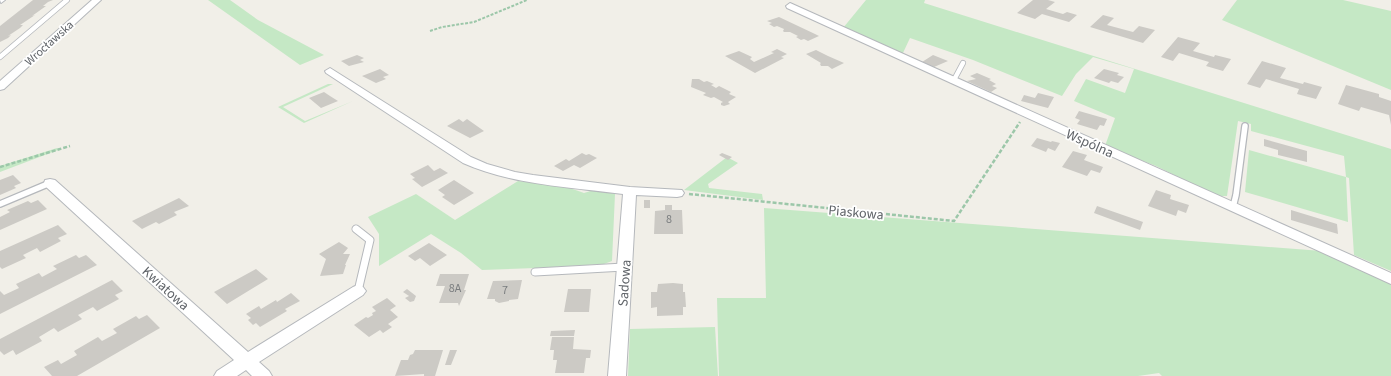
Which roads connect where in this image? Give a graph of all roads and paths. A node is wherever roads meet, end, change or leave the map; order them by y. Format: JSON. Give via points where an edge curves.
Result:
{"nodes":[{"id":1,"x":67,"y":0,"type":"edge"},
{"id":2,"x":97,"y":0,"type":"edge"},
{"id":3,"x":527,"y":0,"type":"edge"},
{"id":4,"x":790,"y":6,"type":"dead end"},
{"id":5,"x":430,"y":31,"type":"dead end"},
{"id":6,"x":0,"y":57,"type":"edge"},
{"id":7,"x":963,"y":63,"type":"dead end"},
{"id":8,"x":330,"y":71,"type":"dead end"},
{"id":9,"x":16,"y":73,"type":"junction"},
{"id":10,"x":0,"y":74,"type":"edge"},
{"id":11,"x":951,"y":80,"type":"junction"},
{"id":12,"x":0,"y":87,"type":"edge"},
{"id":13,"x":1025,"y":113,"type":"junction"},
{"id":14,"x":1245,"y":126,"type":"dead end"},
{"id":15,"x":70,"y":146,"type":"dead end"},
{"id":16,"x":0,"y":167,"type":"edge"},
{"id":17,"x":50,"y":183,"type":"joint"},
{"id":18,"x":630,"y":190,"type":"junction"},
{"id":19,"x":677,"y":193,"type":"joint"},
{"id":20,"x":0,"y":204,"type":"edge"},
{"id":21,"x":1233,"y":207,"type":"junction"},
{"id":22,"x":356,"y":229,"type":"dead end"},
{"id":23,"x":626,"y":267,"type":"junction"},
{"id":24,"x":535,"y":272,"type":"dead end"},
{"id":25,"x":1391,"y":279,"type":"edge"},
{"id":26,"x":358,"y":291,"type":"joint"},
{"id":27,"x":246,"y":362,"type":"junction"},
{"id":28,"x":223,"y":376,"type":"edge"},
{"id":29,"x":263,"y":376,"type":"edge"},
{"id":30,"x":617,"y":376,"type":"edge"}],
"edges":[{"from":1,"to":6,"type":"lane"},
{"from":2,"to":9,"type":"street","name":"Wrocławska"},
{"from":3,"to":5,"type":"path","via":[[474,22]]},
{"from":4,"to":11,"type":"street","name":"Wspólna"},
{"from":7,"to":11,"type":"lane","via":[[955,78]]},
{"from":8,"to":18,"type":"street","via":[[468,160],[483,167],[527,178]]},
{"from":9,"to":10,"type":"street"},
{"from":9,"to":12,"type":"street","name":"Wrocławska"},
{"from":11,"to":13,"type":"street","name":"Wspólna"},
{"from":13,"to":19,"type":"path","name":"Piaskowa","via":[[954,221]]},
{"from":13,"to":21,"type":"street","name":"Wspólna"},
{"from":14,"to":21,"type":"lane"},
{"from":15,"to":16,"type":"path"},
{"from":17,"to":20,"type":"lane"},
{"from":17,"to":27,"type":"street","name":"Kwiatowa"},
{"from":18,"to":19,"type":"street"},
{"from":18,"to":23,"type":"street","name":"Sadowa"},
{"from":21,"to":25,"type":"street","name":"Wspólna"},
{"from":22,"to":26,"type":"lane","via":[[370,240]]},
{"from":23,"to":24,"type":"lane"},
{"from":23,"to":30,"type":"street","name":"Sadowa"},
{"from":26,"to":27,"type":"street"},
{"from":27,"to":28,"type":"street"},
{"from":27,"to":29,"type":"street","name":"Kwiatowa"}]}
